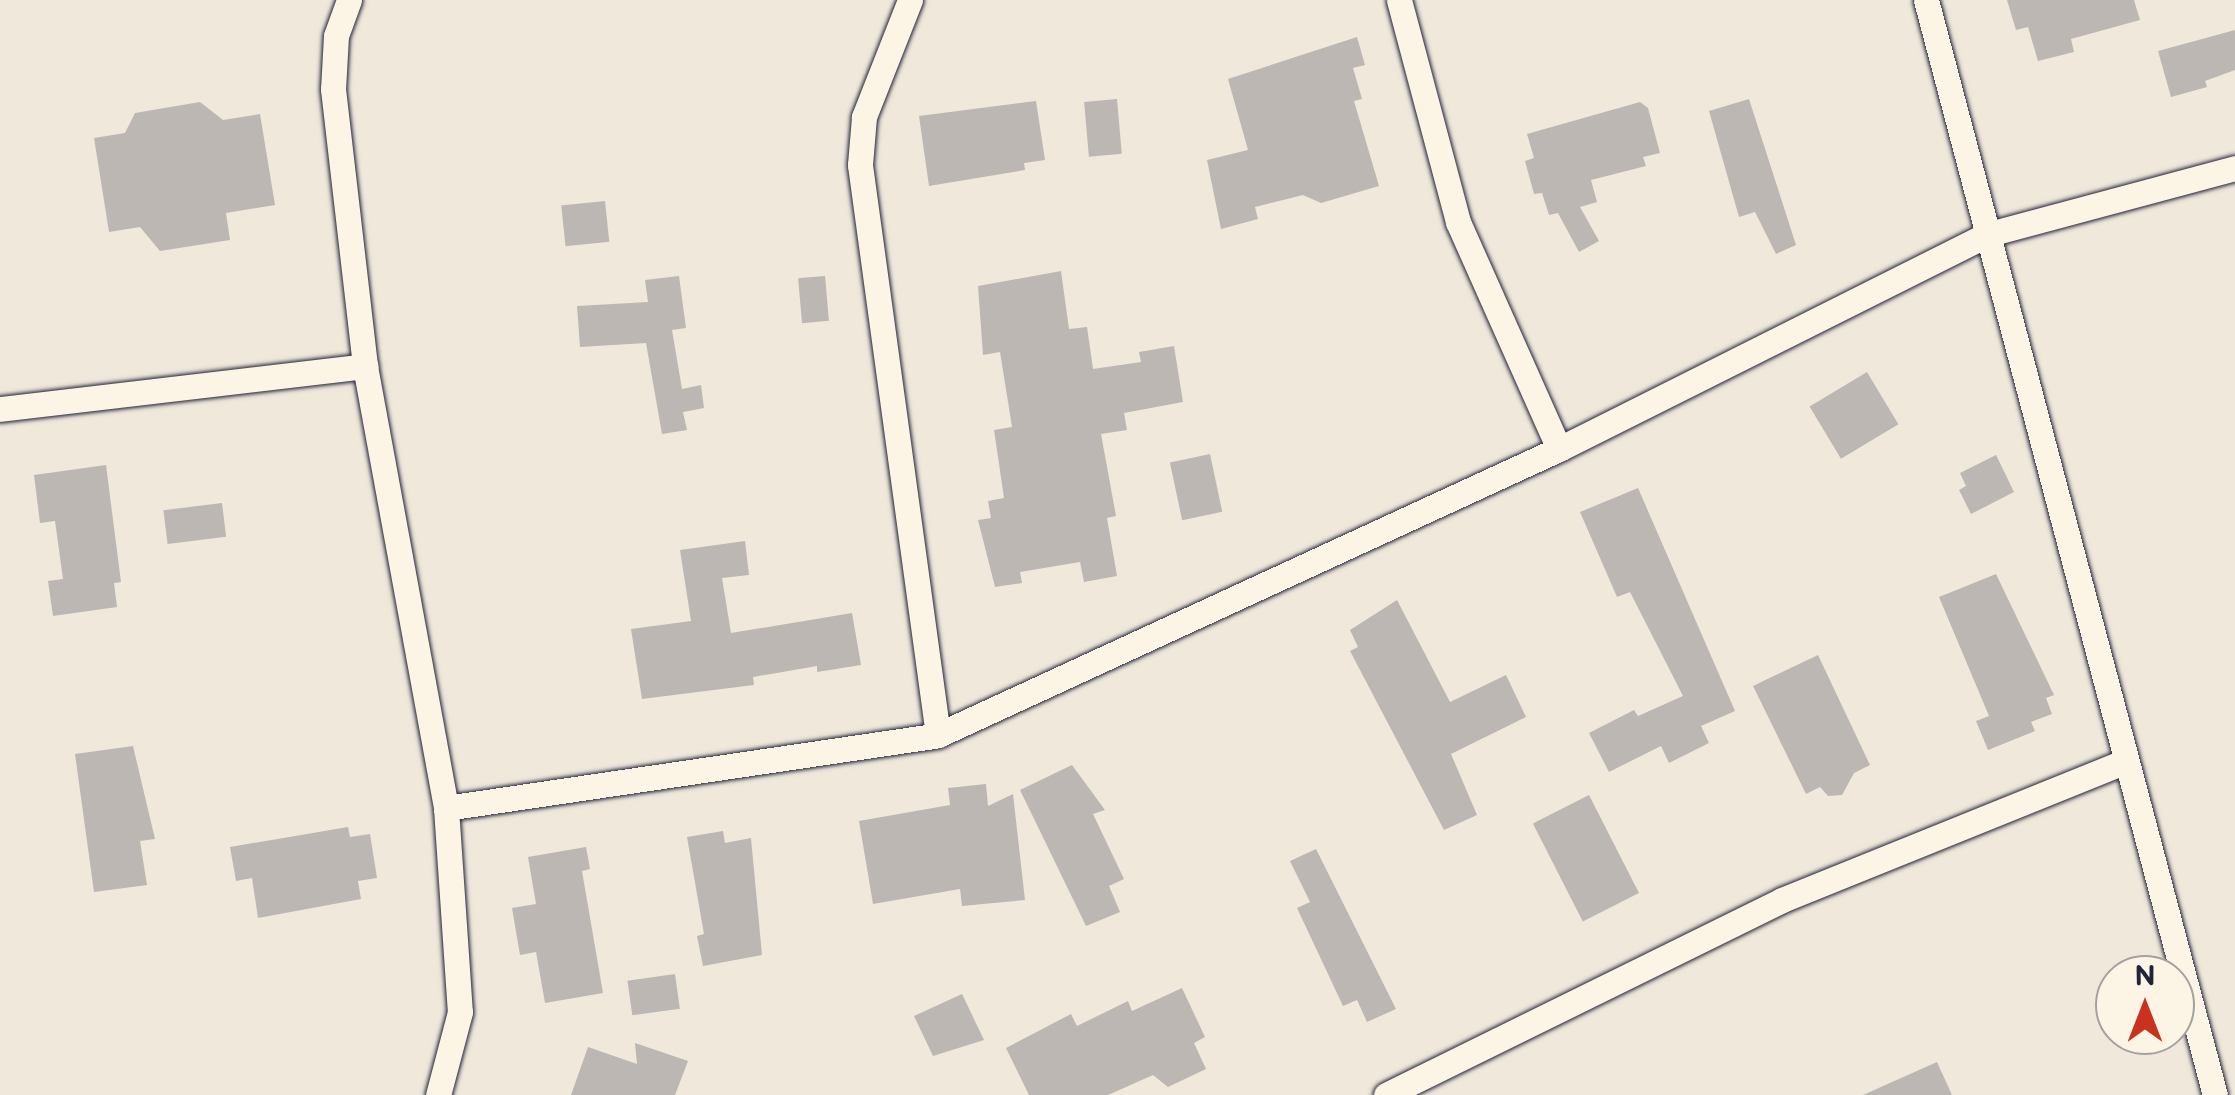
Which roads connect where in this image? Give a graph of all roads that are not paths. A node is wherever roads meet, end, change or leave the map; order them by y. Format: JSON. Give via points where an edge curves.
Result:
{"nodes":[{"id":1,"x":349,"y":0,"type":"edge"},
{"id":2,"x":910,"y":0,"type":"edge"},
{"id":3,"x":1399,"y":0,"type":"edge"},
{"id":4,"x":1926,"y":0,"type":"edge"},
{"id":5,"x":2235,"y":168,"type":"edge"},
{"id":6,"x":1988,"y":234,"type":"junction"},
{"id":7,"x":365,"y":366,"type":"junction"},
{"id":8,"x":0,"y":410,"type":"edge"},
{"id":9,"x":1559,"y":448,"type":"junction"},
{"id":10,"x":938,"y":734,"type":"junction"},
{"id":11,"x":2124,"y":762,"type":"junction"},
{"id":12,"x":446,"y":808,"type":"junction"},
{"id":13,"x":438,"y":1095,"type":"edge"},
{"id":14,"x":1386,"y":1095,"type":"edge"},
{"id":15,"x":2215,"y":1095,"type":"edge"}],
"edges":[{"from":1,"to":7,"type":"street","via":[[336,36],[333,89]]},
{"from":2,"to":10,"type":"street","via":[[864,117],[860,165]]},
{"from":3,"to":9,"type":"street","via":[[1458,222]]},
{"from":4,"to":6,"type":"street"},
{"from":5,"to":6,"type":"street"},
{"from":6,"to":9,"type":"street"},
{"from":6,"to":11,"type":"street"},
{"from":7,"to":8,"type":"street"},
{"from":7,"to":12,"type":"street"},
{"from":9,"to":10,"type":"street"},
{"from":10,"to":12,"type":"street"},
{"from":11,"to":14,"type":"street","via":[[1782,900]]},
{"from":11,"to":15,"type":"street"},
{"from":12,"to":13,"type":"street","via":[[460,1012]]}]}
